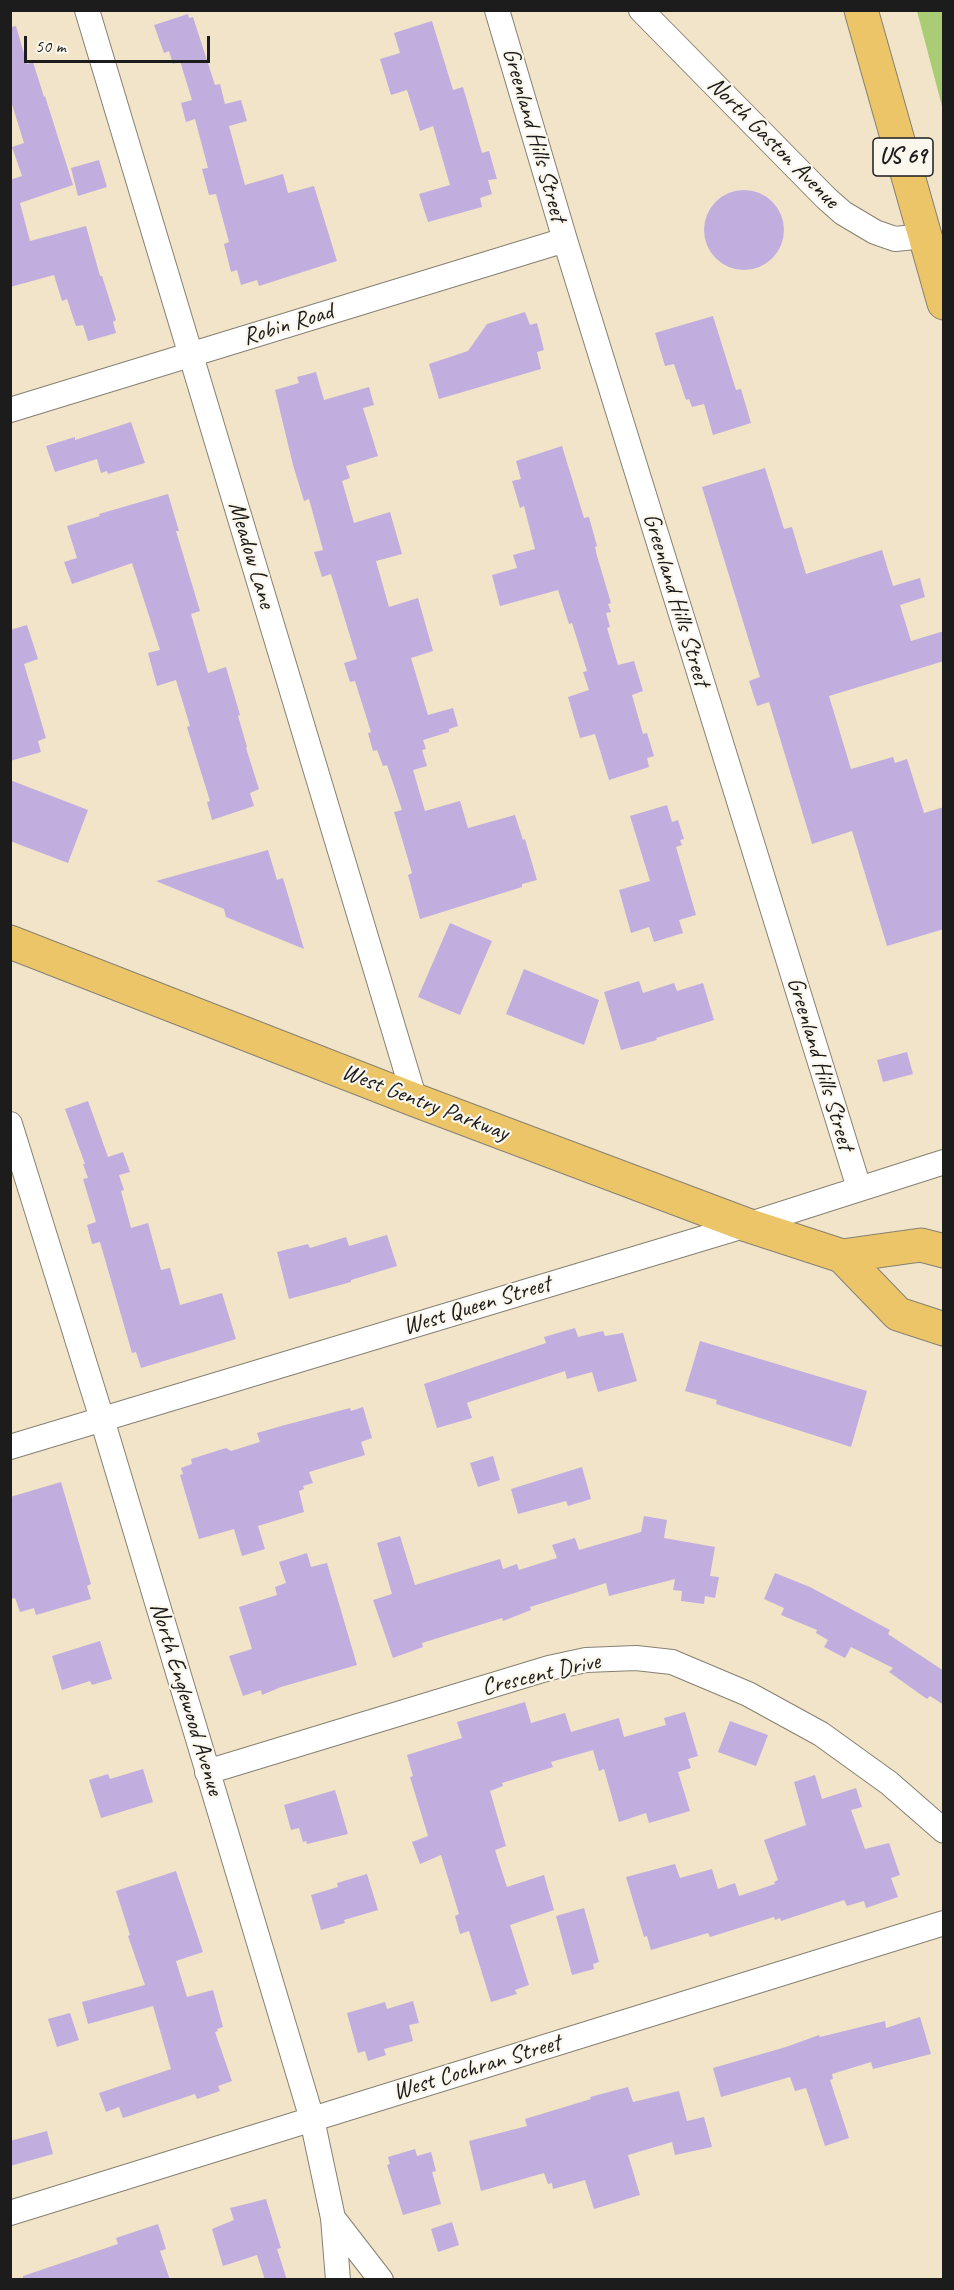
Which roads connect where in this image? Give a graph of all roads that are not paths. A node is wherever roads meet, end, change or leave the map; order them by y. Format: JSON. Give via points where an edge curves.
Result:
{"nodes":[{"id":1,"x":87,"y":10,"type":"edge"},
{"id":2,"x":497,"y":10,"type":"edge"},
{"id":3,"x":641,"y":10,"type":"edge"},
{"id":4,"x":861,"y":10,"type":"edge"},
{"id":5,"x":925,"y":236,"type":"junction"},
{"id":6,"x":565,"y":240,"type":"junction"},
{"id":7,"x":944,"y":303,"type":"edge"},
{"id":8,"x":191,"y":354,"type":"junction"},
{"id":9,"x":10,"y":410,"type":"edge"},
{"id":10,"x":10,"y":942,"type":"edge"},
{"id":11,"x":415,"y":1100,"type":"junction"},
{"id":12,"x":10,"y":1124,"type":"edge"},
{"id":13,"x":944,"y":1162,"type":"edge"},
{"id":14,"x":859,"y":1188,"type":"junction"},
{"id":15,"x":747,"y":1225,"type":"junction"},
{"id":16,"x":944,"y":1251,"type":"edge"},
{"id":17,"x":842,"y":1256,"type":"junction"},
{"id":18,"x":944,"y":1329,"type":"edge"},
{"id":19,"x":102,"y":1419,"type":"junction"},
{"id":20,"x":10,"y":1447,"type":"edge"},
{"id":21,"x":207,"y":1772,"type":"junction"},
{"id":22,"x":944,"y":1832,"type":"edge"},
{"id":23,"x":944,"y":1923,"type":"edge"},
{"id":24,"x":312,"y":2119,"type":"junction"},
{"id":25,"x":10,"y":2213,"type":"edge"},
{"id":26,"x":333,"y":2218,"type":"junction"},
{"id":27,"x":338,"y":2280,"type":"edge"},
{"id":28,"x":381,"y":2280,"type":"edge"}],
"edges":[{"from":1,"to":8,"type":"street","name":"Meadow Lane"},
{"from":2,"to":6,"type":"street","name":"Greenland Hills Street"},
{"from":3,"to":5,"type":"street","name":"North Gaston Avenue","via":[[843,213],[895,239]]},
{"from":4,"to":5,"type":"main road","number":"US 69"},
{"from":5,"to":7,"type":"main road","number":"US 69"},
{"from":6,"to":8,"type":"street","name":"Robin Road"},
{"from":6,"to":14,"type":"street","name":"Greenland Hills Street"},
{"from":8,"to":9,"type":"street","name":"Robin Road"},
{"from":8,"to":11,"type":"street","name":"Meadow Lane"},
{"from":10,"to":11,"type":"main road","name":"West Gentry Parkway"},
{"from":11,"to":15,"type":"main road","name":"West Gentry Parkway"},
{"from":12,"to":19,"type":"street","name":"North Englewood Avenue"},
{"from":13,"to":14,"type":"street","name":"West Queen Street"},
{"from":14,"to":15,"type":"street","name":"West Queen Street"},
{"from":15,"to":17,"type":"main road","name":"West Gentry Parkway"},
{"from":15,"to":19,"type":"street","name":"West Queen Street"},
{"from":16,"to":17,"type":"main road","name":"West Gentry Parkway","via":[[921,1245]]},
{"from":17,"to":18,"type":"main road","name":"West Gentry Parkway","via":[[898,1314]]},
{"from":19,"to":20,"type":"street","name":"West Queen Street"},
{"from":19,"to":21,"type":"street","name":"North Englewood Avenue"},
{"from":21,"to":22,"type":"street","name":"Crescent Drive","via":[[549,1668],[586,1660],[636,1658],[672,1662],[748,1694],[811,1729],[889,1783]]},
{"from":21,"to":24,"type":"street","name":"North Englewood Avenue"},
{"from":23,"to":24,"type":"street","name":"West Cochran Street"},
{"from":24,"to":25,"type":"street","name":"West Cochran Street"},
{"from":24,"to":26,"type":"street","name":"North Englewood Avenue"},
{"from":26,"to":27,"type":"street","name":"North Englewood Avenue"},
{"from":26,"to":28,"type":"street"}]}
